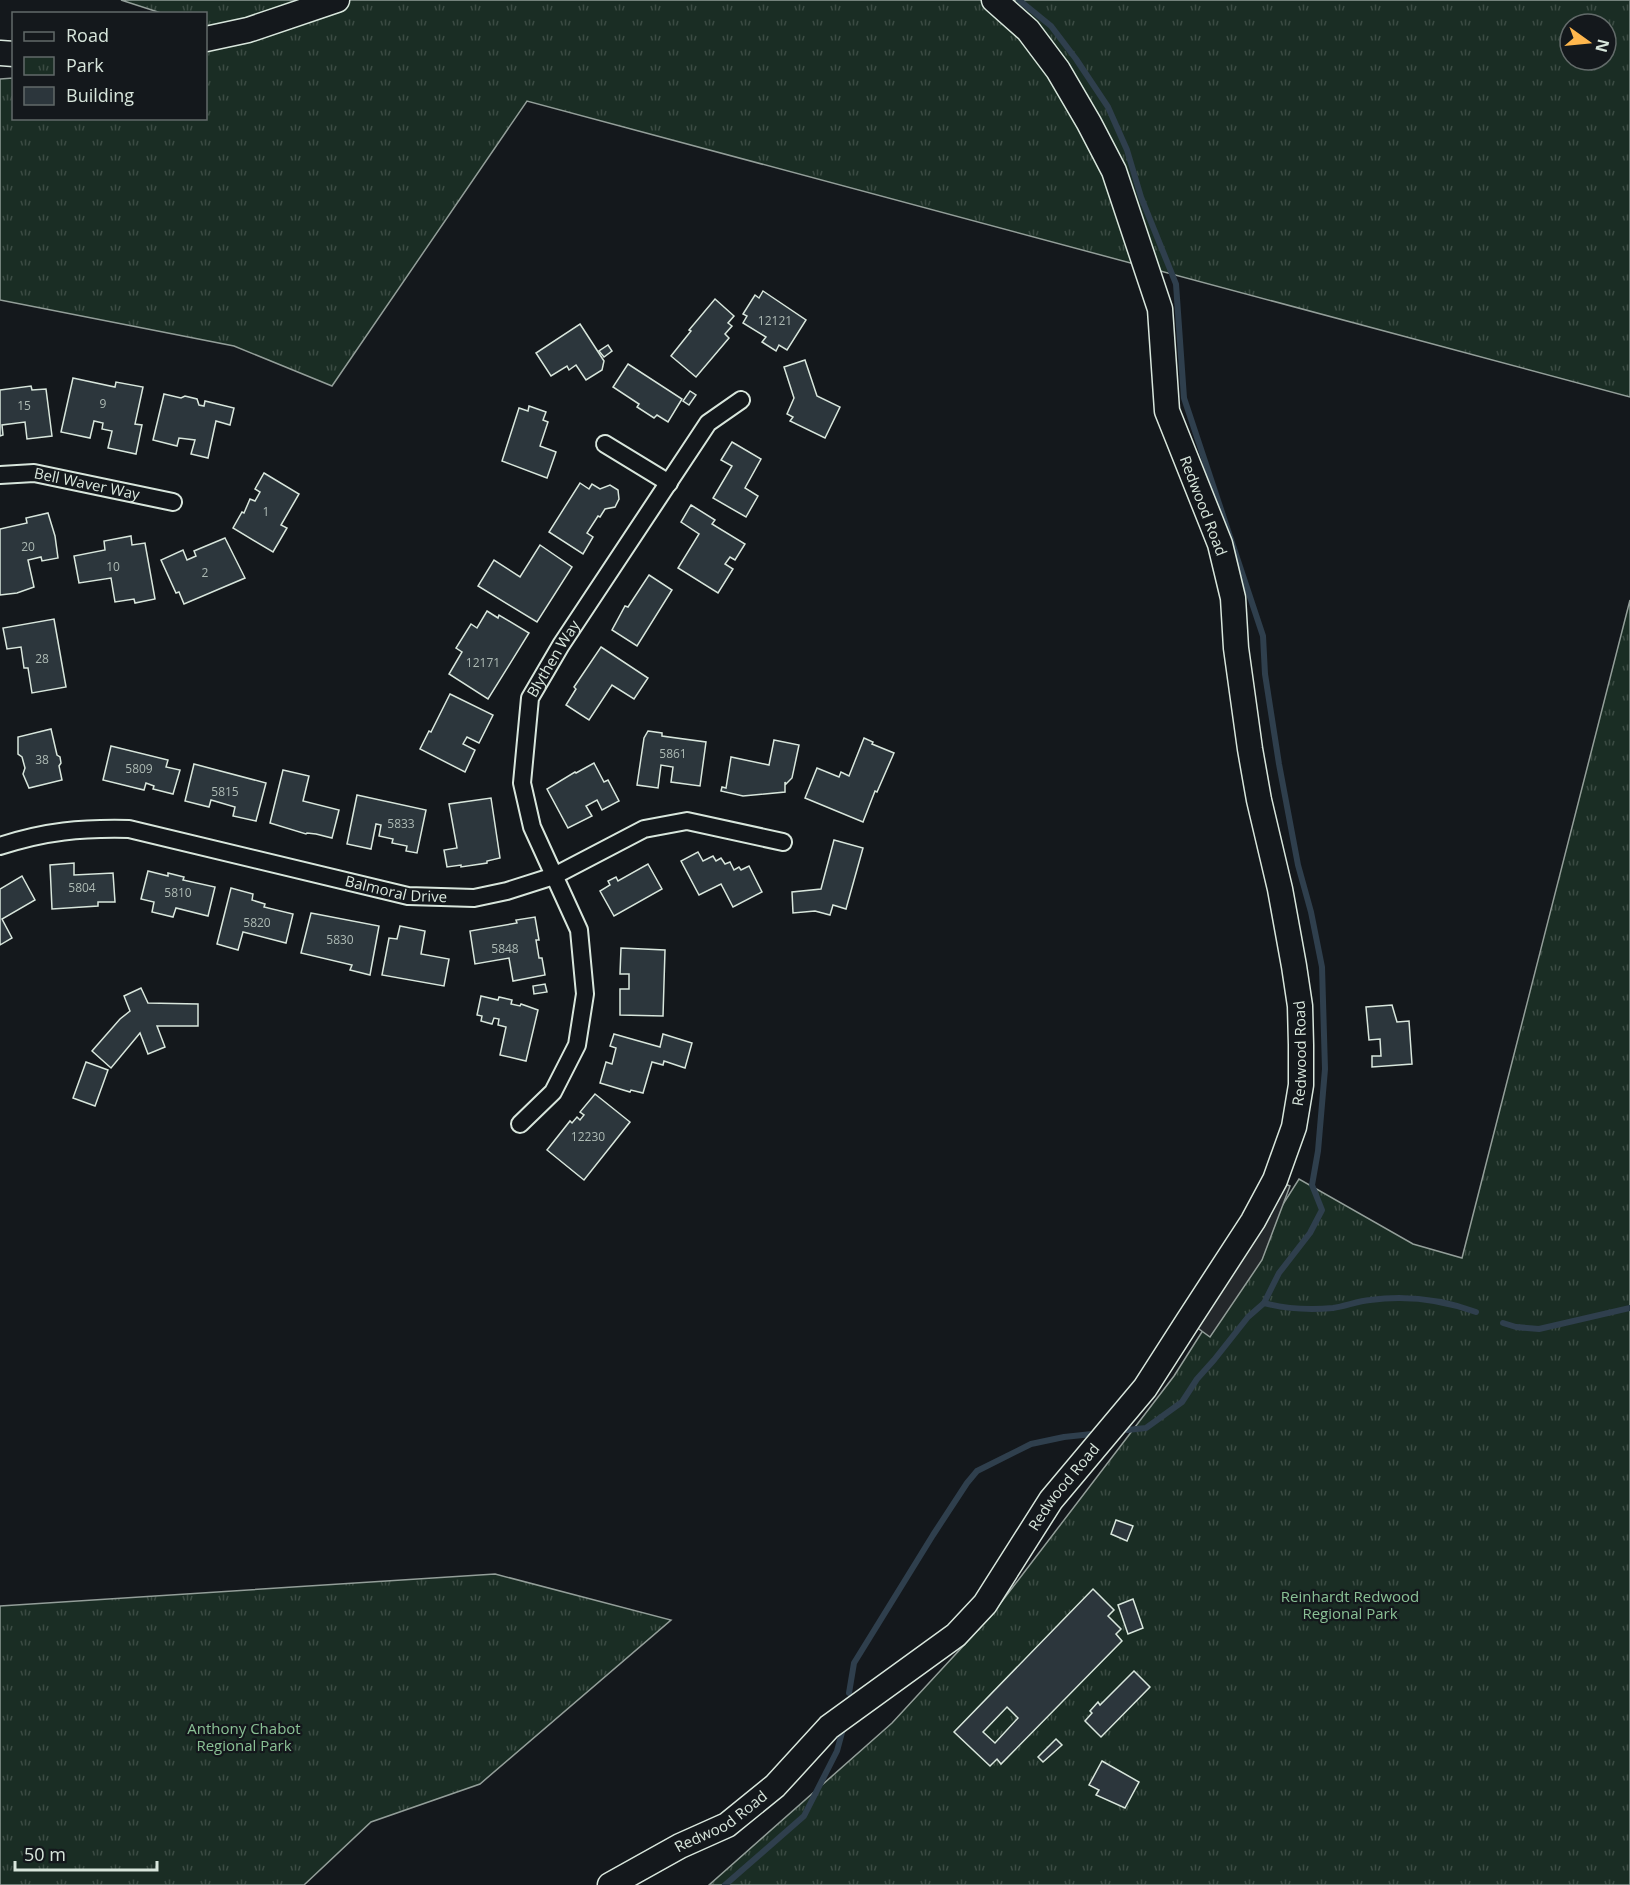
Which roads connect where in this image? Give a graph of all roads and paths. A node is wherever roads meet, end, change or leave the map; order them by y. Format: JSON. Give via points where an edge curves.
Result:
{"nodes":[{"id":1,"x":337,"y":0,"type":"edge"},
{"id":2,"x":994,"y":0,"type":"edge"},
{"id":3,"x":207,"y":39,"type":"edge"},
{"id":4,"x":741,"y":400,"type":"dead end"},
{"id":5,"x":606,"y":444,"type":"dead end"},
{"id":6,"x":0,"y":476,"type":"edge"},
{"id":7,"x":669,"y":483,"type":"junction"},
{"id":8,"x":173,"y":502,"type":"dead end"},
{"id":9,"x":783,"y":842,"type":"dead end"},
{"id":10,"x":0,"y":846,"type":"edge"},
{"id":11,"x":554,"y":876,"type":"junction"},
{"id":12,"x":520,"y":1124,"type":"dead end"},
{"id":13,"x":610,"y":1885,"type":"edge"}],
"edges":[{"from":1,"to":3,"type":"main road","via":[[248,30]]},
{"from":2,"to":13,"type":"main road","name":"Redwood Road","via":[[1028,30],[1058,70],[1089,123],[1114,171],[1160,309],[1167,411],[1220,544],[1233,598],[1250,748],[1296,976],[1301,1085],[1294,1127],[1275,1180],[1253,1221],[1195,1311],[1145,1388],[1052,1500],[985,1604],[956,1635],[829,1727],[775,1786],[727,1825]]},
{"from":4,"to":7,"type":"street","name":"Blythen Way","via":[[708,423]]},
{"from":5,"to":7,"type":"street"},
{"from":6,"to":8,"type":"street","name":"Bell Waver Way","via":[[34,473]]},
{"from":7,"to":11,"type":"street","name":"Blythen Way","via":[[530,698],[522,783],[532,827]]},
{"from":9,"to":11,"type":"street","name":"Balmoral Drive","via":[[687,821],[644,829]]},
{"from":10,"to":11,"type":"street","name":"Balmoral Drive","via":[[33,835],[84,828],[129,829],[408,896],[444,899],[474,898]]},
{"from":11,"to":12,"type":"street","name":"Blythen Way","via":[[579,930],[585,994],[577,1045],[553,1092]]}]}
